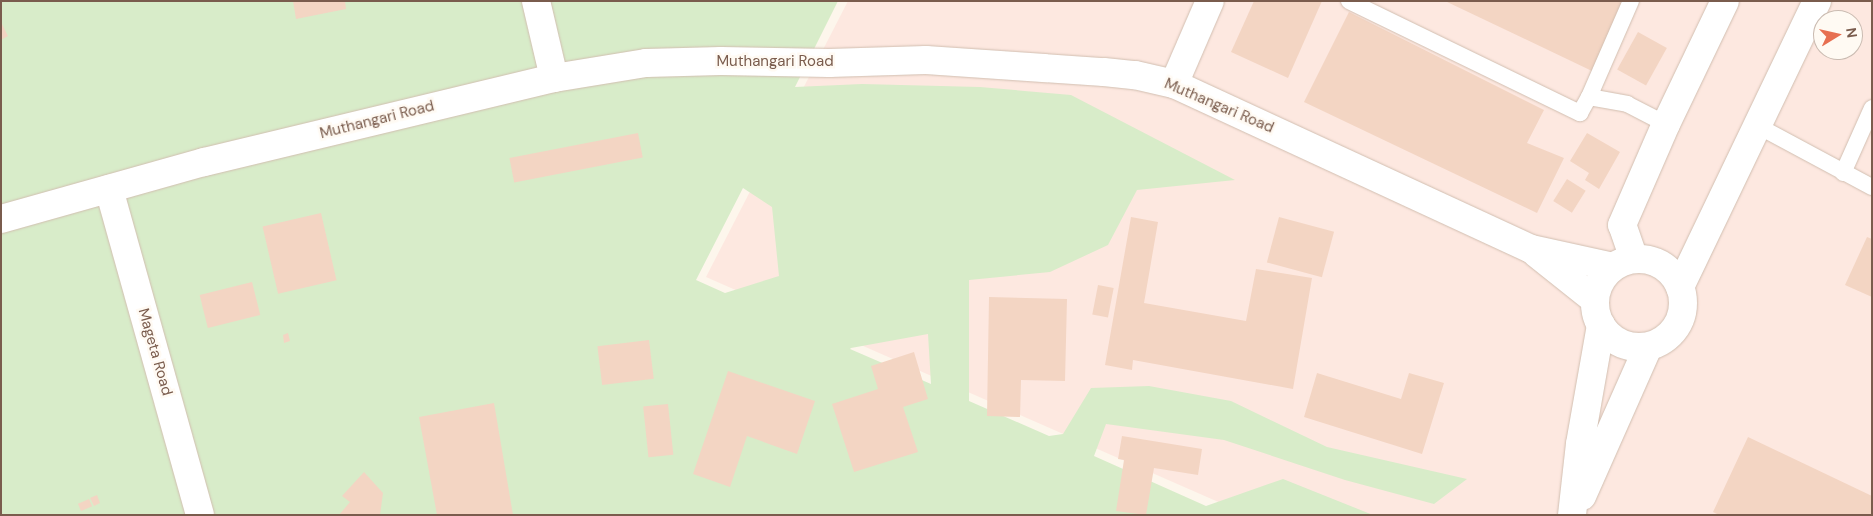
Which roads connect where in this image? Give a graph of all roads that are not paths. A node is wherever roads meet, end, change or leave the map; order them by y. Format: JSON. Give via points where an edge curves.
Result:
{"nodes":[{"id":1,"x":536,"y":1,"type":"edge"},
{"id":2,"x":1210,"y":1,"type":"edge"},
{"id":3,"x":1349,"y":1,"type":"edge"},
{"id":4,"x":1631,"y":1,"type":"edge"},
{"id":5,"x":1724,"y":1,"type":"edge"},
{"id":6,"x":1817,"y":1,"type":"edge"},
{"id":7,"x":554,"y":78,"type":"junction"},
{"id":8,"x":1174,"y":84,"type":"junction"},
{"id":9,"x":1589,"y":97,"type":"junction"},
{"id":10,"x":1872,"y":108,"type":"edge"},
{"id":11,"x":1666,"y":124,"type":"junction"},
{"id":12,"x":1758,"y":126,"type":"junction"},
{"id":13,"x":1843,"y":173,"type":"junction"},
{"id":14,"x":1872,"y":187,"type":"edge"},
{"id":15,"x":109,"y":189,"type":"junction"},
{"id":16,"x":1,"y":219,"type":"edge"},
{"id":17,"x":1530,"y":249,"type":"junction"},
{"id":18,"x":1624,"y":263,"type":"junction"},
{"id":19,"x":1680,"y":287,"type":"junction"},
{"id":20,"x":1598,"y":312,"type":"junction"},
{"id":21,"x":1648,"y":347,"type":"junction"},
{"id":22,"x":200,"y":515,"type":"edge"},
{"id":23,"x":1573,"y":515,"type":"edge"}],
"edges":[{"from":1,"to":7,"type":"street"},
{"from":2,"to":8,"type":"street"},
{"from":3,"to":9,"type":"lane","via":[[1580,113]]},
{"from":4,"to":9,"type":"lane"},
{"from":5,"to":11,"type":"street"},
{"from":6,"to":12,"type":"street"},
{"from":7,"to":8,"type":"street","name":"Muthangari Road","via":[[646,63],[926,60],[1104,72]]},
{"from":7,"to":15,"type":"street","name":"Muthangari Road","via":[[204,162]]},
{"from":8,"to":17,"type":"street","name":"Muthangari Road"},
{"from":9,"to":11,"type":"lane","via":[[1627,104]]},
{"from":10,"to":13,"type":"lane"},
{"from":11,"to":18,"type":"street","via":[[1622,225]]},
{"from":12,"to":13,"type":"lane"},
{"from":12,"to":19,"type":"street"},
{"from":13,"to":14,"type":"lane"},
{"from":15,"to":16,"type":"street","name":"Muthangari Road"},
{"from":15,"to":22,"type":"street","name":"Mageta Road"},
{"from":17,"to":18,"type":"street","name":"Muthangari Road"},
{"from":17,"to":20,"type":"street","name":"Muthangari Road"},
{"from":18,"to":19,"type":"street","via":[[1651,261],[1666,269]]},
{"from":18,"to":20,"type":"street","via":[[1600,282]]},
{"from":19,"to":21,"type":"street","via":[[1682,309],[1674,329],[1667,337]]},
{"from":20,"to":21,"type":"street","via":[[1609,336],[1621,344]]},
{"from":20,"to":23,"type":"street"},
{"from":21,"to":23,"type":"street"}]}
